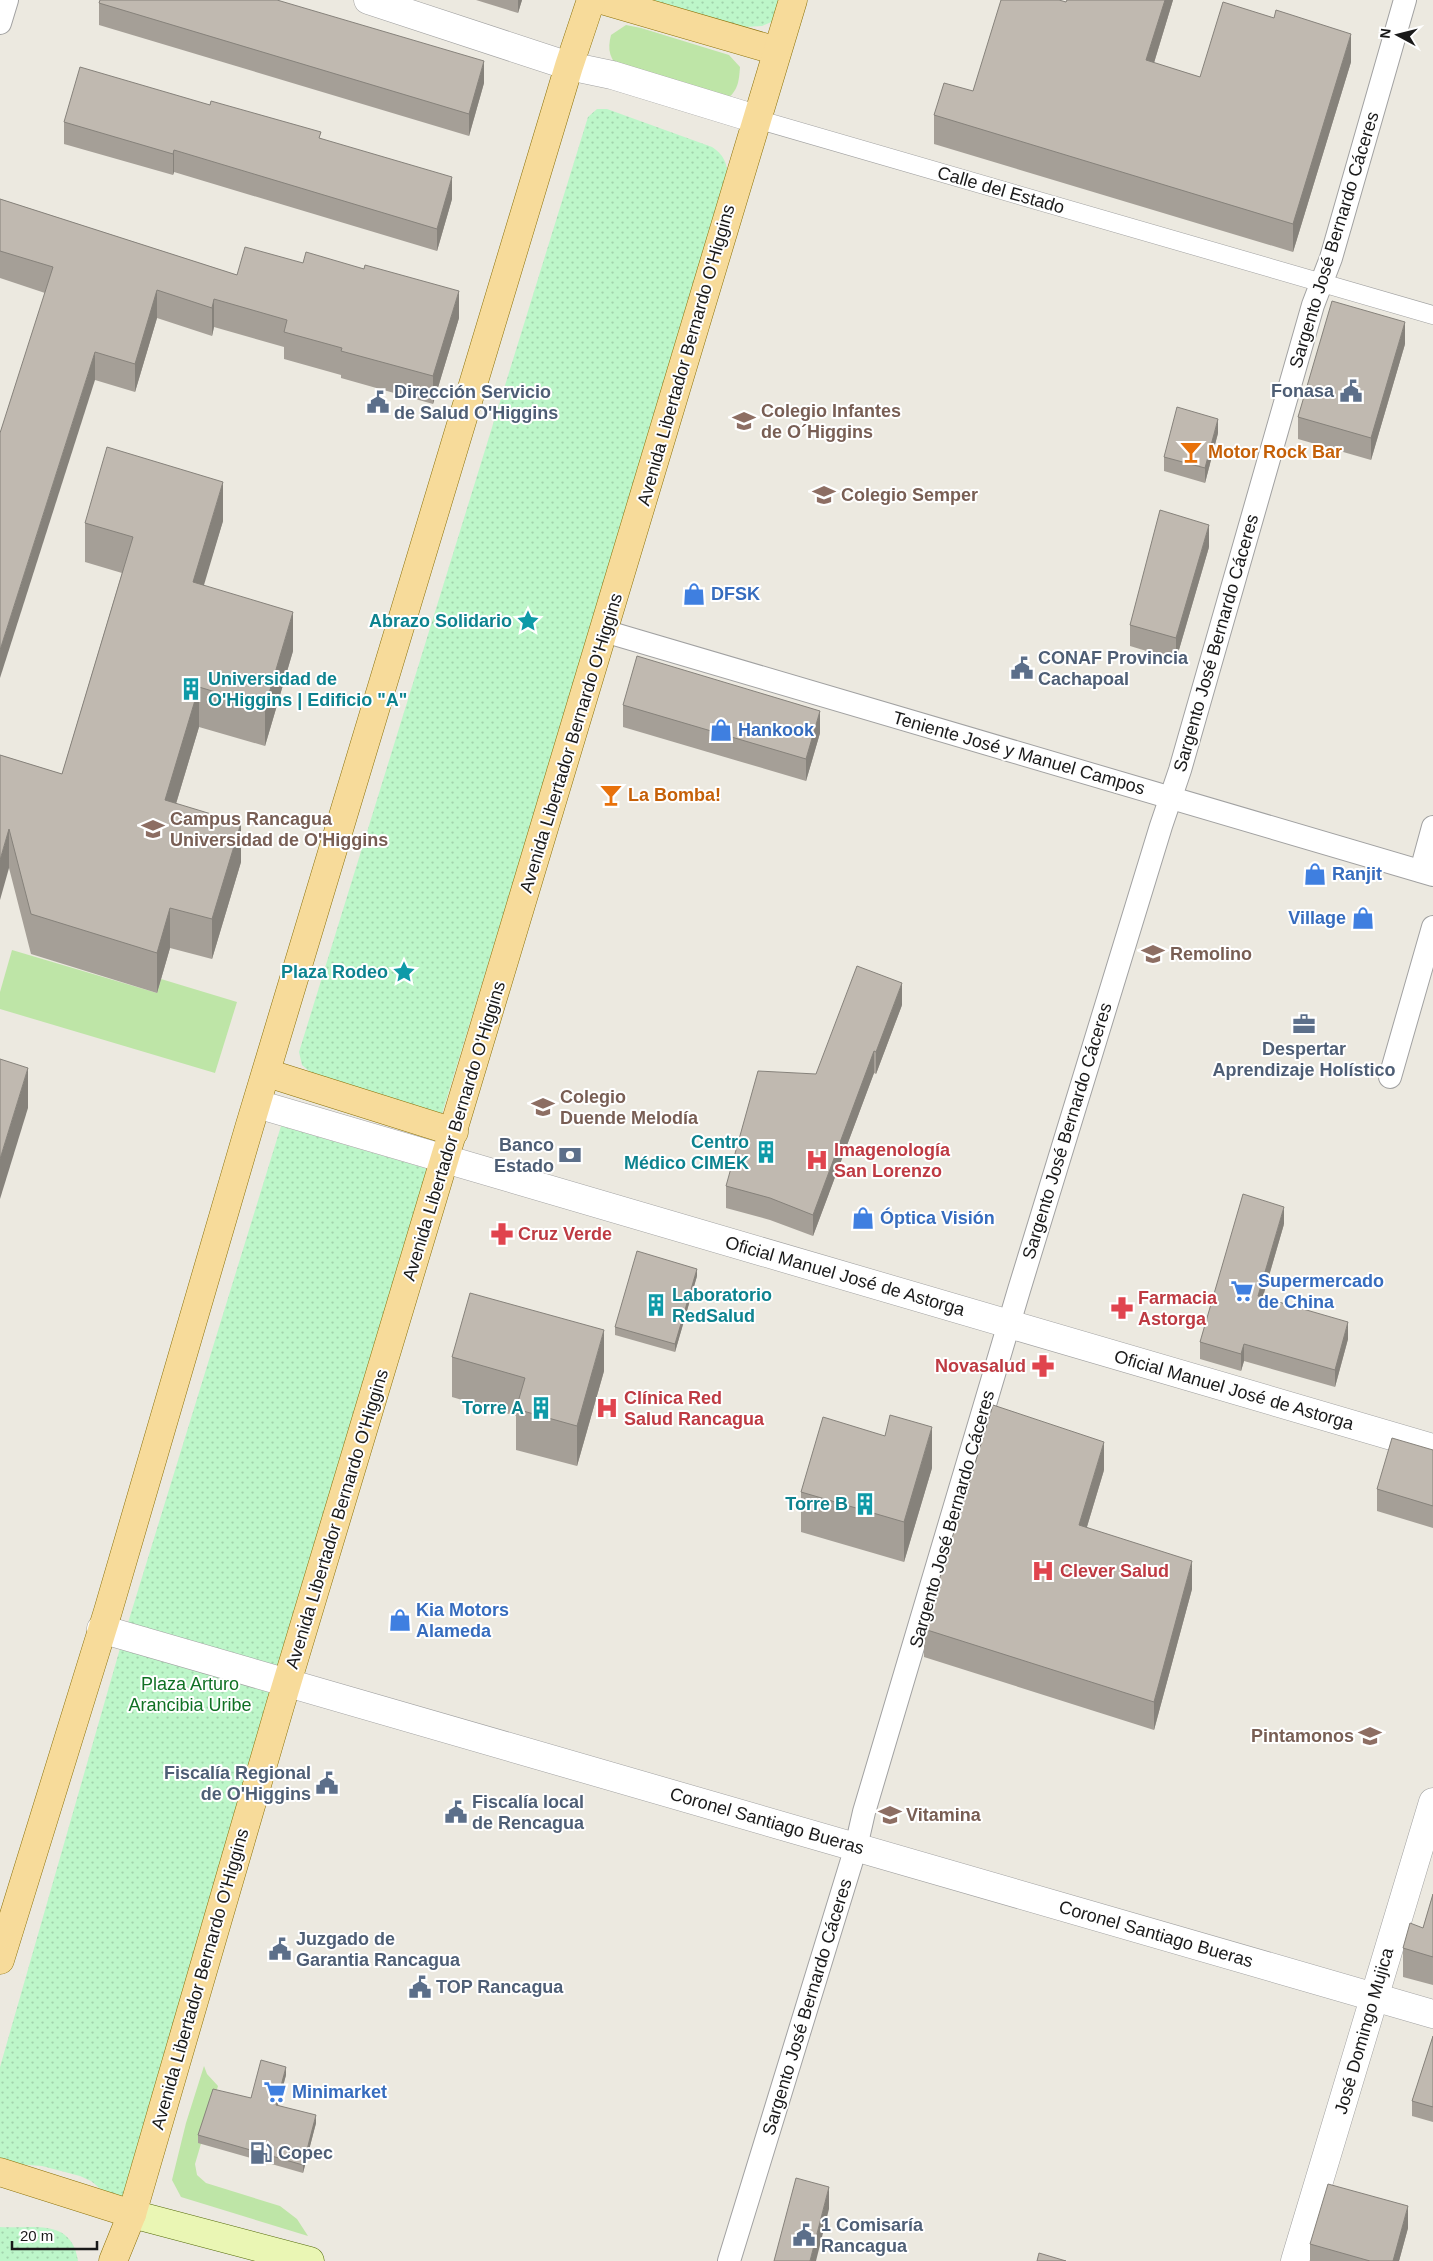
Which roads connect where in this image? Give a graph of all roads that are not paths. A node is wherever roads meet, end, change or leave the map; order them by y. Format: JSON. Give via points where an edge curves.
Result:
{"nodes":[{"id":1,"x":7,"y":0,"type":"edge"},
{"id":2,"x":368,"y":0,"type":"edge"},
{"id":3,"x":591,"y":0,"type":"edge"},
{"id":4,"x":602,"y":0,"type":"edge"},
{"id":5,"x":793,"y":0,"type":"edge"},
{"id":6,"x":1405,"y":0,"type":"edge"},
{"id":7,"x":0,"y":22,"type":"edge"},
{"id":8,"x":777,"y":51,"type":"junction"},
{"id":9,"x":569,"y":66,"type":"junction"},
{"id":10,"x":756,"y":119,"type":"junction"},
{"id":11,"x":1321,"y":282,"type":"junction"},
{"id":12,"x":1433,"y":315,"type":"edge"},
{"id":13,"x":604,"y":631,"type":"junction"},
{"id":14,"x":1170,"y":798,"type":"junction"},
{"id":15,"x":1433,"y":827,"type":"edge"},
{"id":16,"x":1427,"y":873,"type":"edge"},
{"id":17,"x":1433,"y":927,"type":"edge"},
{"id":18,"x":267,"y":1073,"type":"junction"},
{"id":19,"x":1390,"y":1077,"type":"dead end"},
{"id":20,"x":257,"y":1104,"type":"junction"},
{"id":21,"x":454,"y":1132,"type":"junction"},
{"id":22,"x":446,"y":1159,"type":"junction"},
{"id":23,"x":1010,"y":1324,"type":"junction"},
{"id":24,"x":1433,"y":1448,"type":"edge"},
{"id":25,"x":101,"y":1628,"type":"junction"},
{"id":26,"x":288,"y":1682,"type":"junction"},
{"id":27,"x":1433,"y":1802,"type":"edge"},
{"id":28,"x":856,"y":1847,"type":"junction"},
{"id":29,"x":0,"y":1960,"type":"edge"},
{"id":30,"x":1376,"y":1998,"type":"junction"},
{"id":31,"x":1433,"y":2014,"type":"edge"},
{"id":32,"x":0,"y":2172,"type":"edge"},
{"id":33,"x":0,"y":2194,"type":"edge"},
{"id":34,"x":67,"y":2195,"type":"junction"},
{"id":35,"x":132,"y":2214,"type":"junction"},
{"id":36,"x":113,"y":2261,"type":"edge"},
{"id":37,"x":310,"y":2261,"type":"edge"},
{"id":38,"x":729,"y":2261,"type":"edge"},
{"id":39,"x":1295,"y":2261,"type":"edge"}],
"edges":[{"from":1,"to":7,"type":"street"},
{"from":2,"to":9,"type":"street","name":"Calle del Estado"},
{"from":3,"to":9,"type":"main road"},
{"from":4,"to":8,"type":"main road"},
{"from":5,"to":8,"type":"main road","name":"Avenida Libertador Bernardo O'Higgins"},
{"from":6,"to":11,"type":"street","name":"Sargento José Bernardo Cáceres","via":[[1331,258]]},
{"from":8,"to":10,"type":"main road","name":"Avenida Libertador Bernardo O'Higgins"},
{"from":9,"to":10,"type":"street","name":"Calle del Estado","via":[[612,75]]},
{"from":9,"to":18,"type":"main road"},
{"from":10,"to":11,"type":"street","name":"Calle del Estado"},
{"from":10,"to":13,"type":"main road","name":"Avenida Libertador Bernardo O'Higgins"},
{"from":11,"to":12,"type":"street","name":"Calle del Estado"},
{"from":11,"to":14,"type":"street","name":"Sargento José Bernardo Cáceres"},
{"from":13,"to":14,"type":"street","name":"Teniente José y Manuel Campos"},
{"from":13,"to":21,"type":"main road","name":"Avenida Libertador Bernardo O'Higgins"},
{"from":14,"to":16,"type":"street","name":"Teniente José y Manuel Campos"},
{"from":14,"to":23,"type":"street","name":"Sargento José Bernardo Cáceres"},
{"from":15,"to":16,"type":"street"},
{"from":17,"to":19,"type":"street"},
{"from":18,"to":20,"type":"main road"},
{"from":18,"to":21,"type":"main road"},
{"from":20,"to":22,"type":"street","name":"Oficial Manuel José de Astorga"},
{"from":20,"to":25,"type":"main road"},
{"from":21,"to":22,"type":"main road","name":"Avenida Libertador Bernardo O'Higgins"},
{"from":22,"to":23,"type":"street","name":"Oficial Manuel José de Astorga"},
{"from":22,"to":26,"type":"main road","name":"Avenida Libertador Bernardo O'Higgins"},
{"from":23,"to":24,"type":"street","name":"Oficial Manuel José de Astorga"},
{"from":23,"to":28,"type":"street","name":"Sargento José Bernardo Cáceres"},
{"from":25,"to":26,"type":"street","name":"Coronel Santiago Bueras"},
{"from":25,"to":29,"type":"main road"},
{"from":26,"to":28,"type":"street","name":"Coronel Santiago Bueras"},
{"from":26,"to":35,"type":"main road","name":"Avenida Libertador Bernardo O'Higgins"},
{"from":27,"to":30,"type":"street","name":"José Domingo Mujica","via":[[1381,1971]]},
{"from":28,"to":30,"type":"street","name":"Coronel Santiago Bueras"},
{"from":28,"to":38,"type":"street","name":"Sargento José Bernardo Cáceres"},
{"from":30,"to":31,"type":"street","name":"Coronel Santiago Bueras"},
{"from":30,"to":39,"type":"street","name":"José Domingo Mujica"},
{"from":32,"to":34,"type":"main road"},
{"from":33,"to":34,"type":"main road"},
{"from":34,"to":35,"type":"main road"},
{"from":35,"to":36,"type":"main road","name":"Avenida Libertador Bernardo O'Higgins"},
{"from":35,"to":37,"type":"main road"}]}
